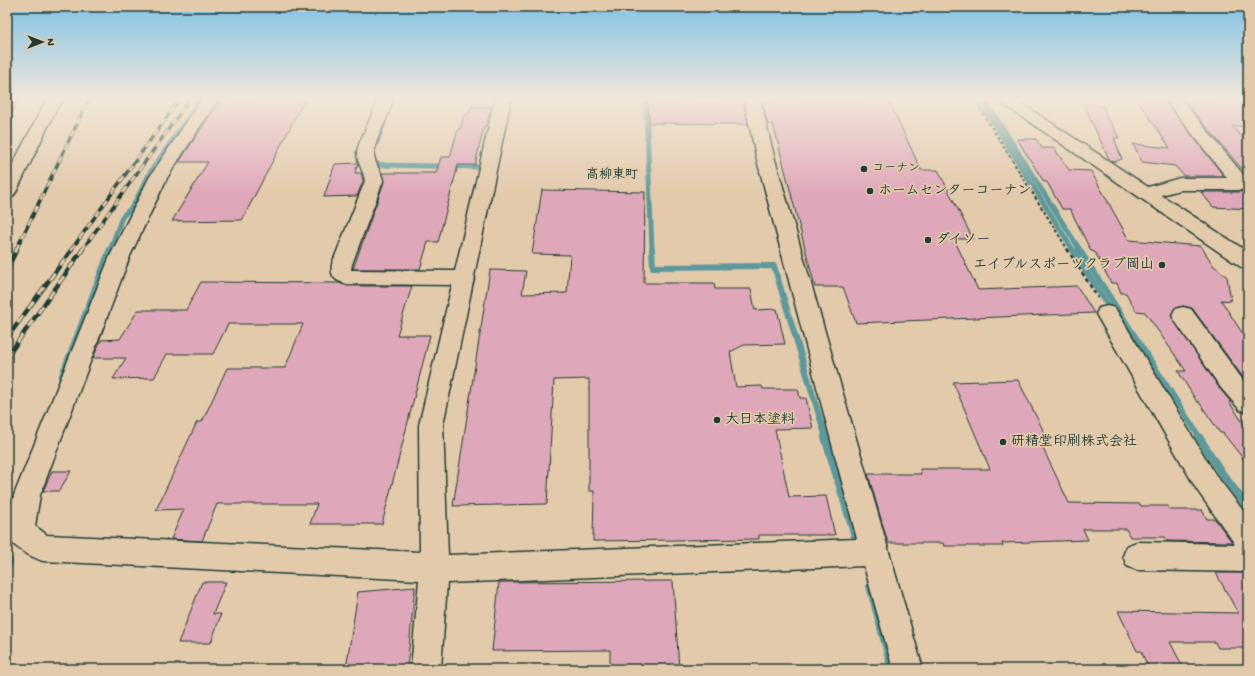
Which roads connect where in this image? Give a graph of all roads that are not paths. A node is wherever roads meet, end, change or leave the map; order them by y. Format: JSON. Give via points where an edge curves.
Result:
{"nodes":[{"id":1,"x":38,"y":131,"type":"edge"},
{"id":2,"x":189,"y":131,"type":"edge"},
{"id":3,"x":374,"y":131,"type":"edge"},
{"id":4,"x":496,"y":131,"type":"edge"},
{"id":5,"x":759,"y":131,"type":"edge"},
{"id":6,"x":1057,"y":131,"type":"edge"},
{"id":7,"x":1063,"y":131,"type":"edge"},
{"id":8,"x":1199,"y":131,"type":"edge"},
{"id":9,"x":1085,"y":147,"type":"junction"},
{"id":10,"x":1244,"y":184,"type":"edge"},
{"id":11,"x":7,"y":192,"type":"edge"},
{"id":12,"x":1153,"y":192,"type":"junction"},
{"id":13,"x":1242,"y":251,"type":"edge"},
{"id":14,"x":465,"y":278,"type":"junction"},
{"id":15,"x":1107,"y":314,"type":"road end"},
{"id":16,"x":1183,"y":315,"type":"dead end"},
{"id":17,"x":1248,"y":403,"type":"edge"},
{"id":18,"x":14,"y":535,"type":"edge"},
{"id":19,"x":1248,"y":539,"type":"edge"},
{"id":20,"x":864,"y":553,"type":"junction"},
{"id":21,"x":1137,"y":556,"type":"dead end"},
{"id":22,"x":1248,"y":558,"type":"edge"},
{"id":23,"x":434,"y":566,"type":"junction"},
{"id":24,"x":426,"y":669,"type":"edge"},
{"id":25,"x":908,"y":669,"type":"edge"}],
"edges":[{"from":1,"to":11,"type":"street"},
{"from":2,"to":18,"type":"street","via":[[158,178],[120,256],[27,495]]},
{"from":3,"to":14,"type":"street","via":[[365,158],[374,174],[374,181],[342,264],[341,273],[347,277]]},
{"from":4,"to":14,"type":"street"},
{"from":5,"to":20,"type":"street"},
{"from":6,"to":9,"type":"street"},
{"from":7,"to":9,"type":"street"},
{"from":8,"to":10,"type":"street"},
{"from":9,"to":12,"type":"street"},
{"from":10,"to":12,"type":"street","via":[[1180,184]]},
{"from":12,"to":13,"type":"street"},
{"from":14,"to":23,"type":"street","via":[[431,425]]},
{"from":15,"to":19,"type":"street","via":[[1206,482]]},
{"from":16,"to":17,"type":"street","via":[[1229,381]]},
{"from":18,"to":23,"type":"street","via":[[43,548]]},
{"from":20,"to":23,"type":"street","via":[[452,570]]},
{"from":20,"to":25,"type":"street"},
{"from":21,"to":22,"type":"street"},
{"from":23,"to":24,"type":"street"}]}
